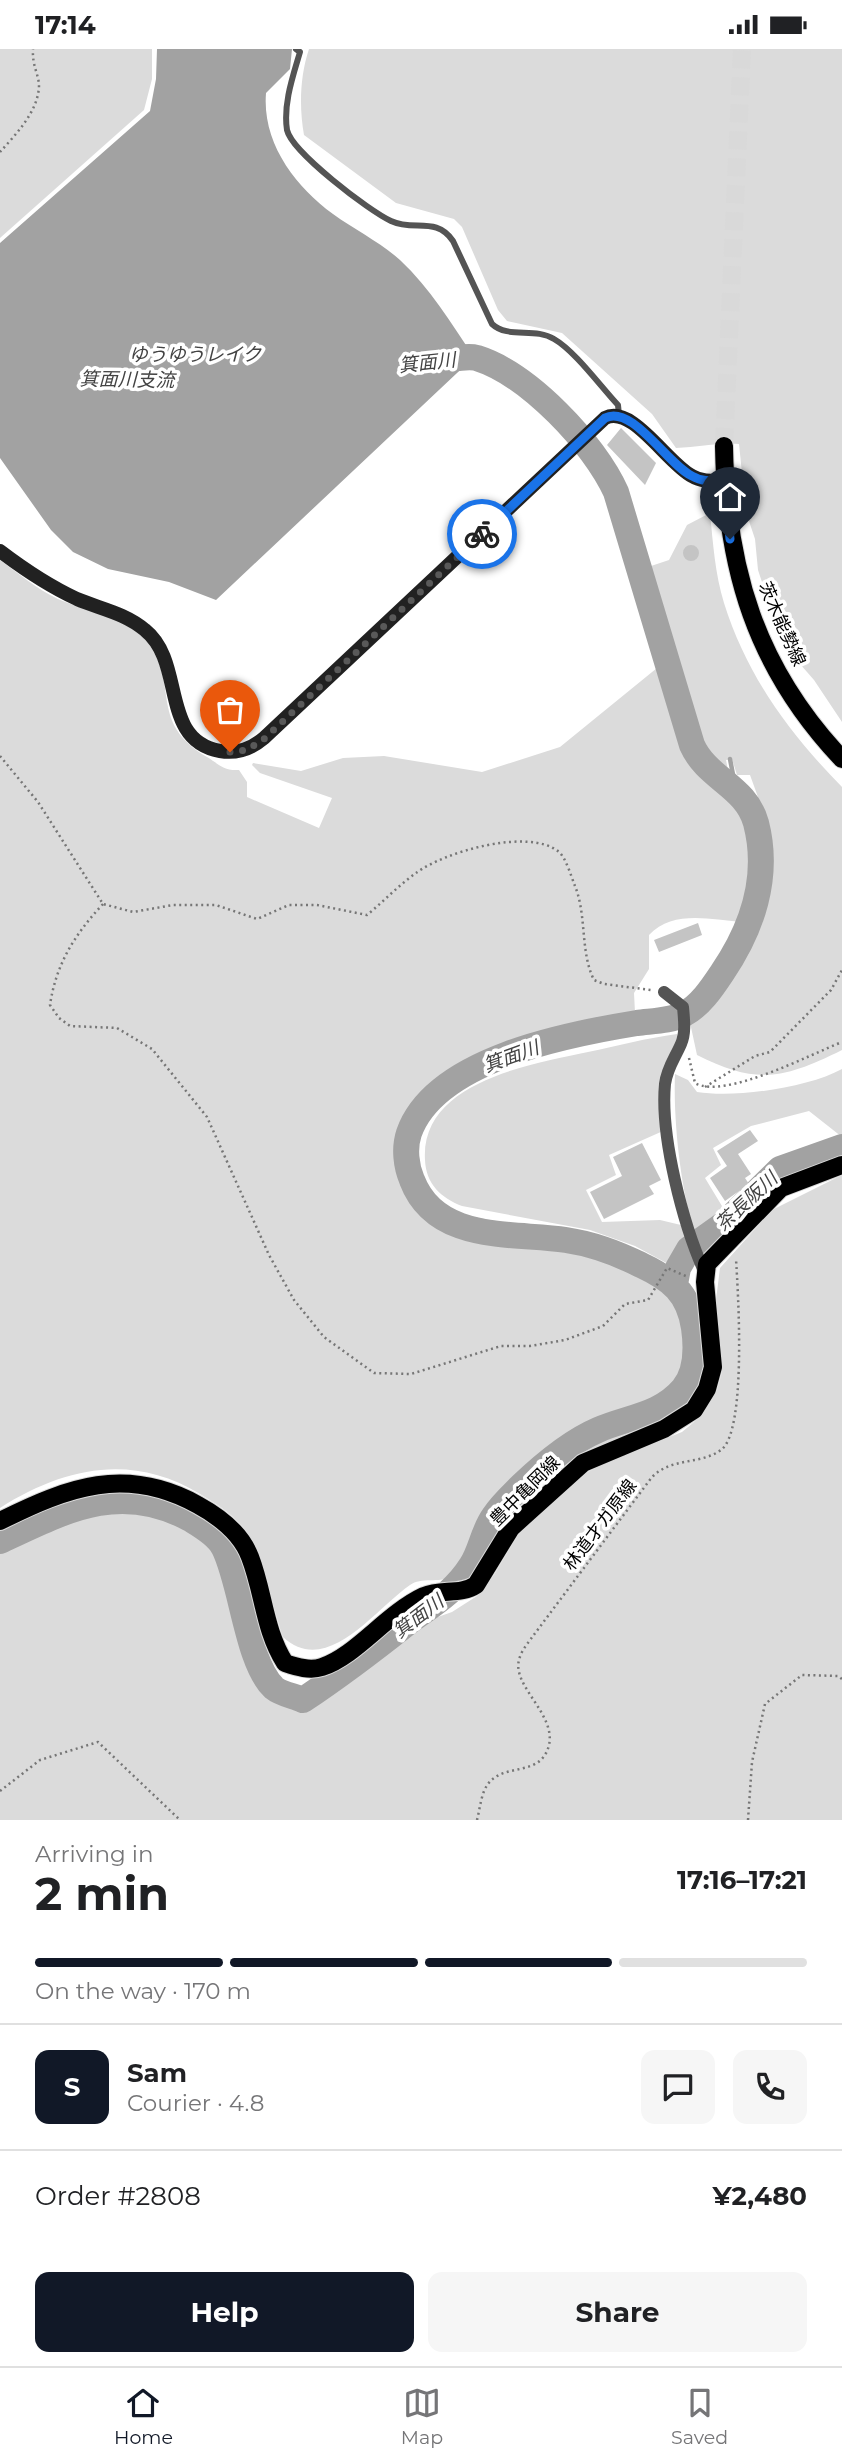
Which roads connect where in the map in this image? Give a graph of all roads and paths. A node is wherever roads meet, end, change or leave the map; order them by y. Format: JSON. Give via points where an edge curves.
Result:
{"nodes":[{"id":1,"x":33,"y":49,"type":"edge"},
{"id":2,"x":296,"y":49,"type":"edge"},
{"id":3,"x":0,"y":152,"type":"edge"},
{"id":4,"x":619,"y":415,"type":"junction"},
{"id":5,"x":724,"y":446,"type":"tunnel mouth"},
{"id":6,"x":724,"y":485,"type":"junction"},
{"id":7,"x":0,"y":551,"type":"edge"},
{"id":8,"x":0,"y":756,"type":"edge"},
{"id":9,"x":842,"y":759,"type":"edge"},
{"id":10,"x":103,"y":904,"type":"junction"},
{"id":11,"x":842,"y":970,"type":"edge"},
{"id":12,"x":664,"y":992,"type":"joint"},
{"id":13,"x":684,"y":1027,"type":"junction"},
{"id":14,"x":842,"y":1042,"type":"edge"},
{"id":15,"x":705,"y":1087,"type":"junction"},
{"id":16,"x":842,"y":1165,"type":"edge"},
{"id":17,"x":734,"y":1235,"type":"junction"},
{"id":18,"x":704,"y":1271,"type":"junction"},
{"id":19,"x":682,"y":1275,"type":"dead end"},
{"id":20,"x":0,"y":1521,"type":"edge"},
{"id":21,"x":842,"y":1679,"type":"edge"},
{"id":22,"x":0,"y":1791,"type":"edge"},
{"id":23,"x":180,"y":1820,"type":"edge"},
{"id":24,"x":477,"y":1820,"type":"edge"},
{"id":25,"x":748,"y":1820,"type":"edge"}],
"edges":[{"from":1,"to":3,"type":"path","via":[[32,67],[39,84],[36,102]]},
{"from":2,"to":4,"type":"lane","via":[[300,52],[287,102],[288,131],[296,146],[388,220],[431,224],[446,232],[492,324],[502,331],[537,333],[557,341],[618,405]]},
{"from":4,"to":6,"type":"street","via":[[630,419],[684,472]]},
{"from":4,"to":7,"type":"street","via":[[605,418],[264,739],[242,751],[215,750],[190,734],[178,714],[166,656],[147,631],[123,615],[47,584]]},
{"from":5,"to":6,"type":"main road","name":"茨木能勢線"},
{"from":6,"to":9,"type":"main road","name":"茨木能勢線","via":[[741,586],[775,666],[795,700]]},
{"from":8,"to":10,"type":"path","via":[[38,802]]},
{"from":10,"to":12,"type":"path","via":[[133,912],[173,905],[216,905],[257,919],[289,905],[317,905],[367,915],[416,873],[443,857],[491,843],[545,845],[561,853],[576,888],[594,980]]},
{"from":10,"to":19,"type":"path","via":[[77,933],[54,977],[50,1005],[70,1026],[117,1028],[152,1049],[207,1117],[294,1300],[343,1354],[373,1373],[411,1374],[501,1346],[565,1340],[603,1326],[625,1304],[648,1300],[666,1269]]},
{"from":11,"to":15,"type":"path","via":[[831,990],[771,1052],[755,1056]]},
{"from":12,"to":13,"type":"street","via":[[683,1007]]},
{"from":13,"to":15,"type":"path","via":[[692,1077]]},
{"from":13,"to":18,"type":"street","via":[[667,1075],[664,1099],[678,1191]]},
{"from":14,"to":15,"type":"path","via":[[760,1076]]},
{"from":16,"to":17,"type":"main road","via":[[781,1188]]},
{"from":17,"to":18,"type":"main road"},
{"from":17,"to":24,"type":"path","name":"林道才ガ原線","via":[[741,1336],[729,1440],[718,1452],[657,1473],[521,1654],[519,1669],[549,1728],[548,1748],[532,1766],[494,1778],[486,1786]]},
{"from":18,"to":20,"type":"main road","name":"豊中亀岡線","via":[[713,1361],[698,1404],[664,1429],[583,1463],[511,1528],[476,1585],[431,1593],[401,1607],[343,1657],[321,1668],[285,1663],[272,1641],[250,1555],[239,1537],[219,1516],[176,1492],[135,1483],[97,1483],[59,1492]]},
{"from":21,"to":25,"type":"path","via":[[802,1675],[765,1704],[752,1762]]},
{"from":22,"to":23,"type":"path","via":[[40,1760],[98,1742]]}]}
